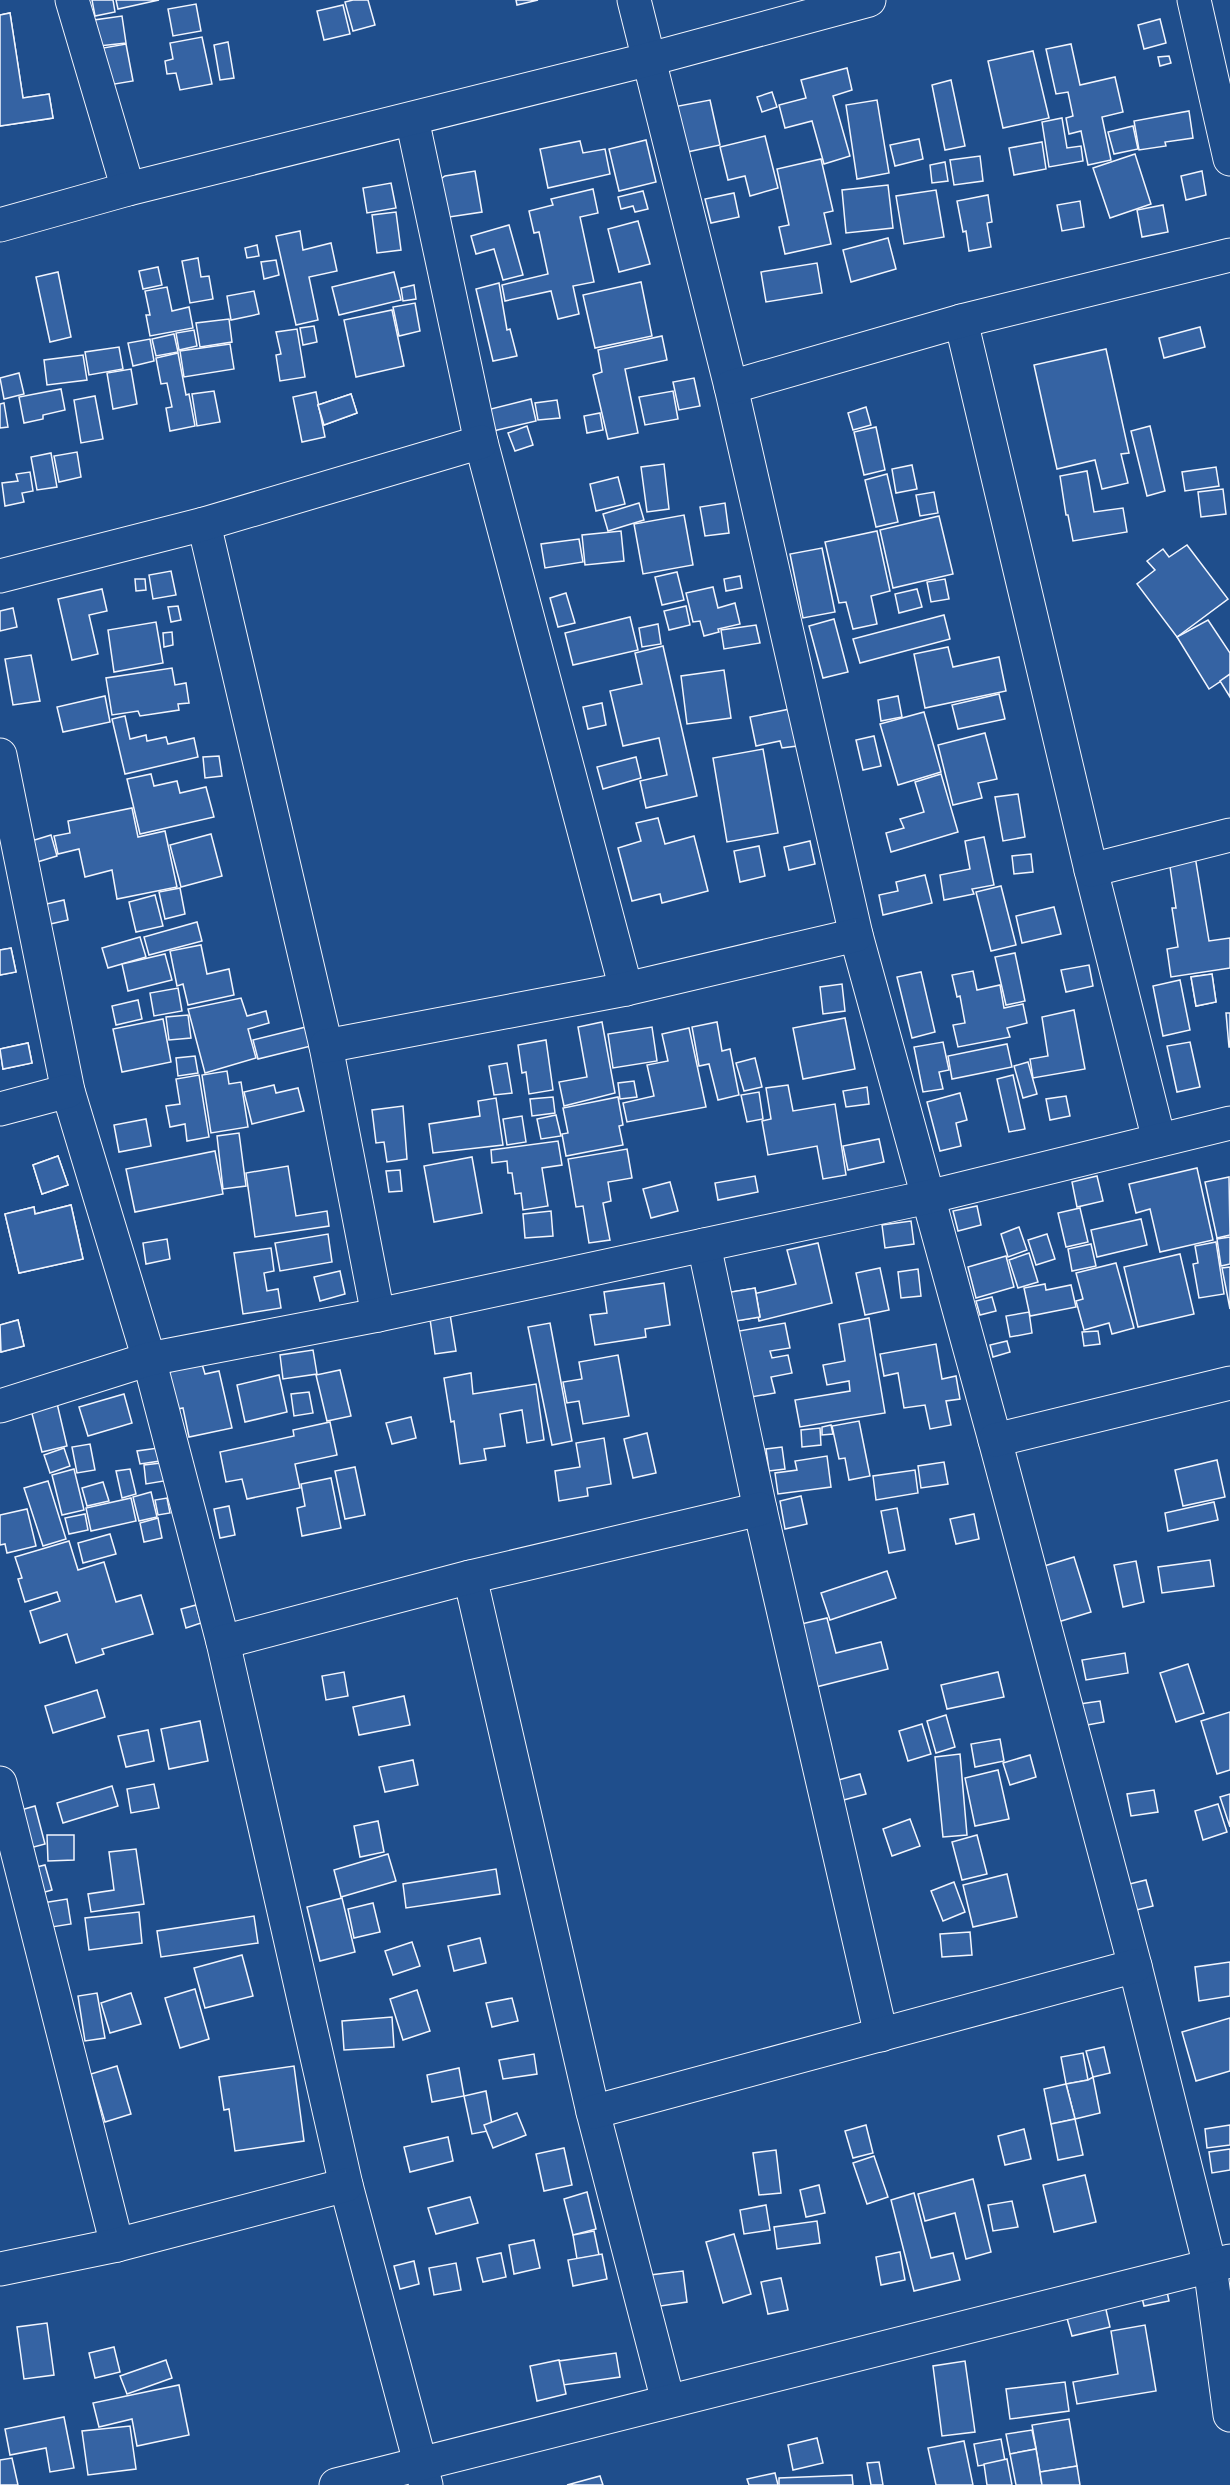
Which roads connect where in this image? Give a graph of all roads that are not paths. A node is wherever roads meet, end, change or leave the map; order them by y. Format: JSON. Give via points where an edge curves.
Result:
{"nodes":[{"id":1,"x":72,"y":0,"type":"edge"},
{"id":2,"x":634,"y":0,"type":"edge"},
{"id":3,"x":869,"y":0,"type":"edge"},
{"id":4,"x":1194,"y":0,"type":"edge"},
{"id":5,"x":650,"y":59,"type":"junction"},
{"id":6,"x":412,"y":119,"type":"junction"},
{"id":7,"x":1230,"y":159,"type":"edge"},
{"id":8,"x":128,"y":189,"type":"junction"},
{"id":9,"x":0,"y":225,"type":"edge"},
{"id":10,"x":1230,"y":255,"type":"edge"},
{"id":11,"x":961,"y":321,"type":"junction"},
{"id":12,"x":731,"y":387,"type":"junction"},
{"id":13,"x":482,"y":442,"type":"junction"},
{"id":14,"x":204,"y":524,"type":"junction"},
{"id":15,"x":0,"y":576,"type":"edge"},
{"id":16,"x":0,"y":755,"type":"edge"},
{"id":17,"x":1230,"y":835,"type":"edge"},
{"id":18,"x":1091,"y":870,"type":"junction"},
{"id":19,"x":856,"y":935,"type":"junction"},
{"id":20,"x":626,"y":989,"type":"junction"},
{"id":21,"x":326,"y":1046,"type":"junction"},
{"id":22,"x":68,"y":1091,"type":"junction"},
{"id":23,"x":0,"y":1109,"type":"edge"},
{"id":24,"x":1230,"y":1123,"type":"edge"},
{"id":25,"x":1159,"y":1140,"type":"junction"},
{"id":26,"x":928,"y":1197,"type":"junction"},
{"id":27,"x":704,"y":1245,"type":"junction"},
{"id":28,"x":378,"y":1315,"type":"junction"},
{"id":29,"x":149,"y":1359,"type":"junction"},
{"id":30,"x":1228,"y":1393,"type":"edge"},
{"id":31,"x":0,"y":1406,"type":"edge"},
{"id":32,"x":995,"y":1440,"type":"junction"},
{"id":33,"x":759,"y":1509,"type":"junction"},
{"id":34,"x":470,"y":1577,"type":"junction"},
{"id":35,"x":223,"y":1642,"type":"junction"},
{"id":36,"x":0,"y":1783,"type":"edge"},
{"id":37,"x":1135,"y":1966,"type":"junction"},
{"id":38,"x":881,"y":2035,"type":"junction"},
{"id":39,"x":593,"y":2112,"type":"junction"},
{"id":40,"x":346,"y":2185,"type":"junction"},
{"id":41,"x":117,"y":2245,"type":"junction"},
{"id":42,"x":1220,"y":2263,"type":"edge"},
{"id":43,"x":0,"y":2269,"type":"edge"},
{"id":44,"x":668,"y":2401,"type":"junction"},
{"id":45,"x":1230,"y":2415,"type":"edge"},
{"id":46,"x":423,"y":2475,"type":"edge"},
{"id":47,"x":336,"y":2485,"type":"edge"}],
"edges":[{"from":1,"to":8,"type":"street"},
{"from":2,"to":5,"type":"street"},
{"from":3,"to":5,"type":"street"},
{"from":4,"to":7,"type":"street"},
{"from":5,"to":6,"type":"street"},
{"from":5,"to":12,"type":"street"},
{"from":6,"to":8,"type":"street"},
{"from":6,"to":13,"type":"street"},
{"from":8,"to":9,"type":"street"},
{"from":10,"to":11,"type":"street"},
{"from":11,"to":12,"type":"street"},
{"from":11,"to":18,"type":"street"},
{"from":12,"to":19,"type":"street"},
{"from":13,"to":14,"type":"street"},
{"from":13,"to":20,"type":"street"},
{"from":14,"to":15,"type":"street"},
{"from":14,"to":21,"type":"street"},
{"from":16,"to":22,"type":"street"},
{"from":17,"to":18,"type":"street"},
{"from":18,"to":25,"type":"street"},
{"from":19,"to":20,"type":"street"},
{"from":19,"to":26,"type":"street"},
{"from":20,"to":21,"type":"street"},
{"from":21,"to":28,"type":"street"},
{"from":22,"to":23,"type":"street"},
{"from":22,"to":29,"type":"street"},
{"from":24,"to":25,"type":"street"},
{"from":25,"to":26,"type":"street"},
{"from":26,"to":27,"type":"street"},
{"from":26,"to":32,"type":"street"},
{"from":27,"to":28,"type":"street"},
{"from":27,"to":33,"type":"street"},
{"from":28,"to":29,"type":"street"},
{"from":29,"to":31,"type":"street"},
{"from":29,"to":35,"type":"street"},
{"from":30,"to":32,"type":"street"},
{"from":32,"to":37,"type":"street"},
{"from":33,"to":34,"type":"street"},
{"from":33,"to":38,"type":"street"},
{"from":34,"to":35,"type":"street"},
{"from":34,"to":39,"type":"street"},
{"from":35,"to":40,"type":"street"},
{"from":36,"to":41,"type":"street"},
{"from":37,"to":38,"type":"street"},
{"from":37,"to":42,"type":"street"},
{"from":38,"to":39,"type":"street"},
{"from":39,"to":44,"type":"street"},
{"from":40,"to":41,"type":"street"},
{"from":40,"to":46,"type":"street"},
{"from":41,"to":43,"type":"street"},
{"from":42,"to":44,"type":"street"},
{"from":42,"to":45,"type":"street"},
{"from":44,"to":46,"type":"street"},
{"from":46,"to":47,"type":"street"}]}
